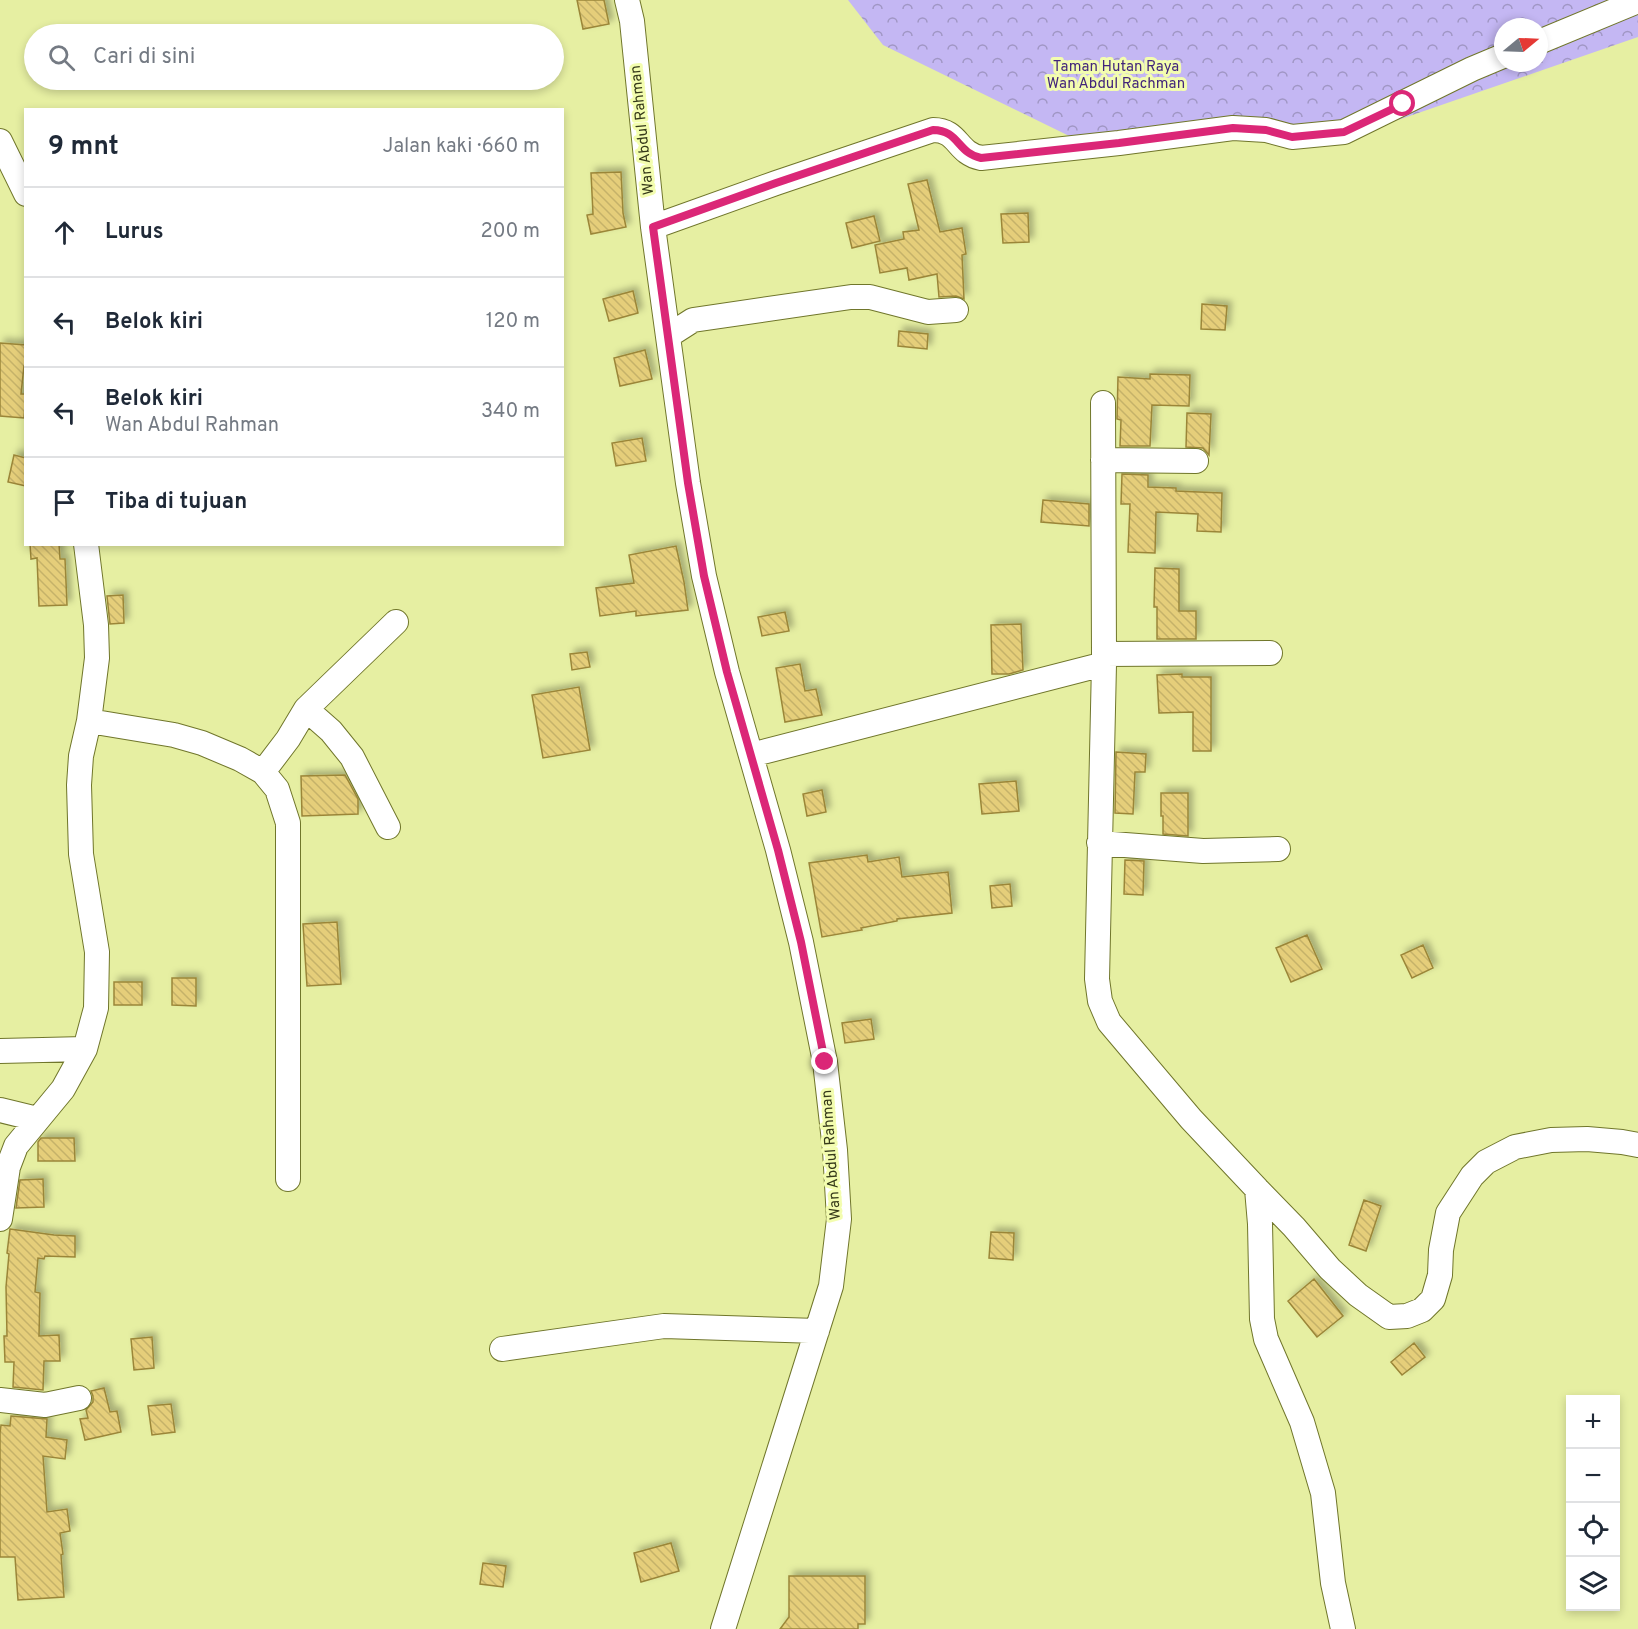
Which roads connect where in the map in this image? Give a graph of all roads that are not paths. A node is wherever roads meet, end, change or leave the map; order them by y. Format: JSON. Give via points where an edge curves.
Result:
{"nodes":[{"id":1,"x":627,"y":0,"type":"edge"},
{"id":2,"x":1638,"y":1,"type":"edge"},
{"id":3,"x":1548,"y":38,"type":"edge"},
{"id":4,"x":1494,"y":60,"type":"edge"},
{"id":5,"x":0,"y":141,"type":"edge"},
{"id":6,"x":24,"y":190,"type":"edge"},
{"id":7,"x":653,"y":227,"type":"junction"},
{"id":8,"x":956,"y":310,"type":"dead end"},
{"id":9,"x":668,"y":336,"type":"junction"},
{"id":10,"x":1103,"y":404,"type":"dead end"},
{"id":11,"x":1103,"y":460,"type":"junction"},
{"id":12,"x":1196,"y":461,"type":"dead end"},
{"id":13,"x":86,"y":546,"type":"edge"},
{"id":14,"x":396,"y":622,"type":"dead end"},
{"id":15,"x":1270,"y":653,"type":"dead end"},
{"id":16,"x":1104,"y":659,"type":"junction"},
{"id":17,"x":306,"y":709,"type":"junction"},
{"id":18,"x":89,"y":721,"type":"junction"},
{"id":19,"x":751,"y":755,"type":"junction"},
{"id":20,"x":263,"y":772,"type":"junction"},
{"id":21,"x":388,"y":826,"type":"dead end"},
{"id":22,"x":1100,"y":843,"type":"junction"},
{"id":23,"x":1278,"y":849,"type":"dead end"},
{"id":24,"x":85,"y":1049,"type":"junction"},
{"id":25,"x":0,"y":1051,"type":"edge"},
{"id":26,"x":0,"y":1110,"type":"edge"},
{"id":27,"x":37,"y":1119,"type":"junction"},
{"id":28,"x":1638,"y":1145,"type":"edge"},
{"id":29,"x":288,"y":1179,"type":"dead end"},
{"id":30,"x":1257,"y":1189,"type":"junction"},
{"id":31,"x":0,"y":1219,"type":"edge"},
{"id":32,"x":817,"y":1331,"type":"junction"},
{"id":33,"x":502,"y":1349,"type":"dead end"},
{"id":34,"x":79,"y":1398,"type":"dead end"},
{"id":35,"x":0,"y":1400,"type":"edge"},
{"id":36,"x":723,"y":1629,"type":"edge"},
{"id":37,"x":1343,"y":1629,"type":"edge"}],
"edges":[{"from":1,"to":7,"type":"street","name":"Wan Abdul Rahman"},
{"from":2,"to":3,"type":"street"},
{"from":4,"to":7,"type":"street","via":[[1344,132],[1292,137],[1233,128],[981,158],[972,156],[949,133],[933,130]]},
{"from":5,"to":6,"type":"street"},
{"from":7,"to":9,"type":"street","name":"Wan Abdul Rahman"},
{"from":8,"to":9,"type":"street","via":[[928,312],[870,297],[851,297],[693,320]]},
{"from":9,"to":19,"type":"street","name":"Wan Abdul Rahman","via":[[704,576]]},
{"from":10,"to":11,"type":"street"},
{"from":11,"to":12,"type":"street"},
{"from":11,"to":16,"type":"street"},
{"from":13,"to":18,"type":"street","via":[[97,658]]},
{"from":14,"to":17,"type":"street"},
{"from":15,"to":16,"type":"street"},
{"from":16,"to":19,"type":"street"},
{"from":16,"to":22,"type":"street"},
{"from":17,"to":20,"type":"street"},
{"from":17,"to":21,"type":"street","via":[[352,757]]},
{"from":18,"to":20,"type":"street","via":[[202,743]]},
{"from":18,"to":24,"type":"street","via":[[81,756],[81,854],[97,952],[96,1008]]},
{"from":19,"to":32,"type":"street","name":"Wan Abdul Rahman","via":[[801,942],[825,1062],[839,1219],[831,1286]]},
{"from":20,"to":29,"type":"street","via":[[277,789],[288,823]]},
{"from":22,"to":23,"type":"street","via":[[1203,851]]},
{"from":22,"to":30,"type":"street","via":[[1097,979],[1100,1001],[1109,1022]]},
{"from":24,"to":25,"type":"street"},
{"from":24,"to":27,"type":"street","via":[[63,1089]]},
{"from":26,"to":27,"type":"street"},
{"from":27,"to":31,"type":"street","via":[[16,1146],[8,1167]]},
{"from":28,"to":30,"type":"street","via":[[1587,1139],[1551,1140],[1515,1147],[1486,1162],[1448,1213],[1433,1299],[1422,1310],[1407,1316],[1389,1317],[1358,1295]]},
{"from":30,"to":37,"type":"street","via":[[1262,1319],[1266,1339],[1302,1422],[1323,1493],[1333,1583]]},
{"from":32,"to":33,"type":"street","via":[[664,1326]]},
{"from":32,"to":36,"type":"street","name":"Wan Abdul Rahman"},
{"from":34,"to":35,"type":"street","via":[[45,1405]]}]}
